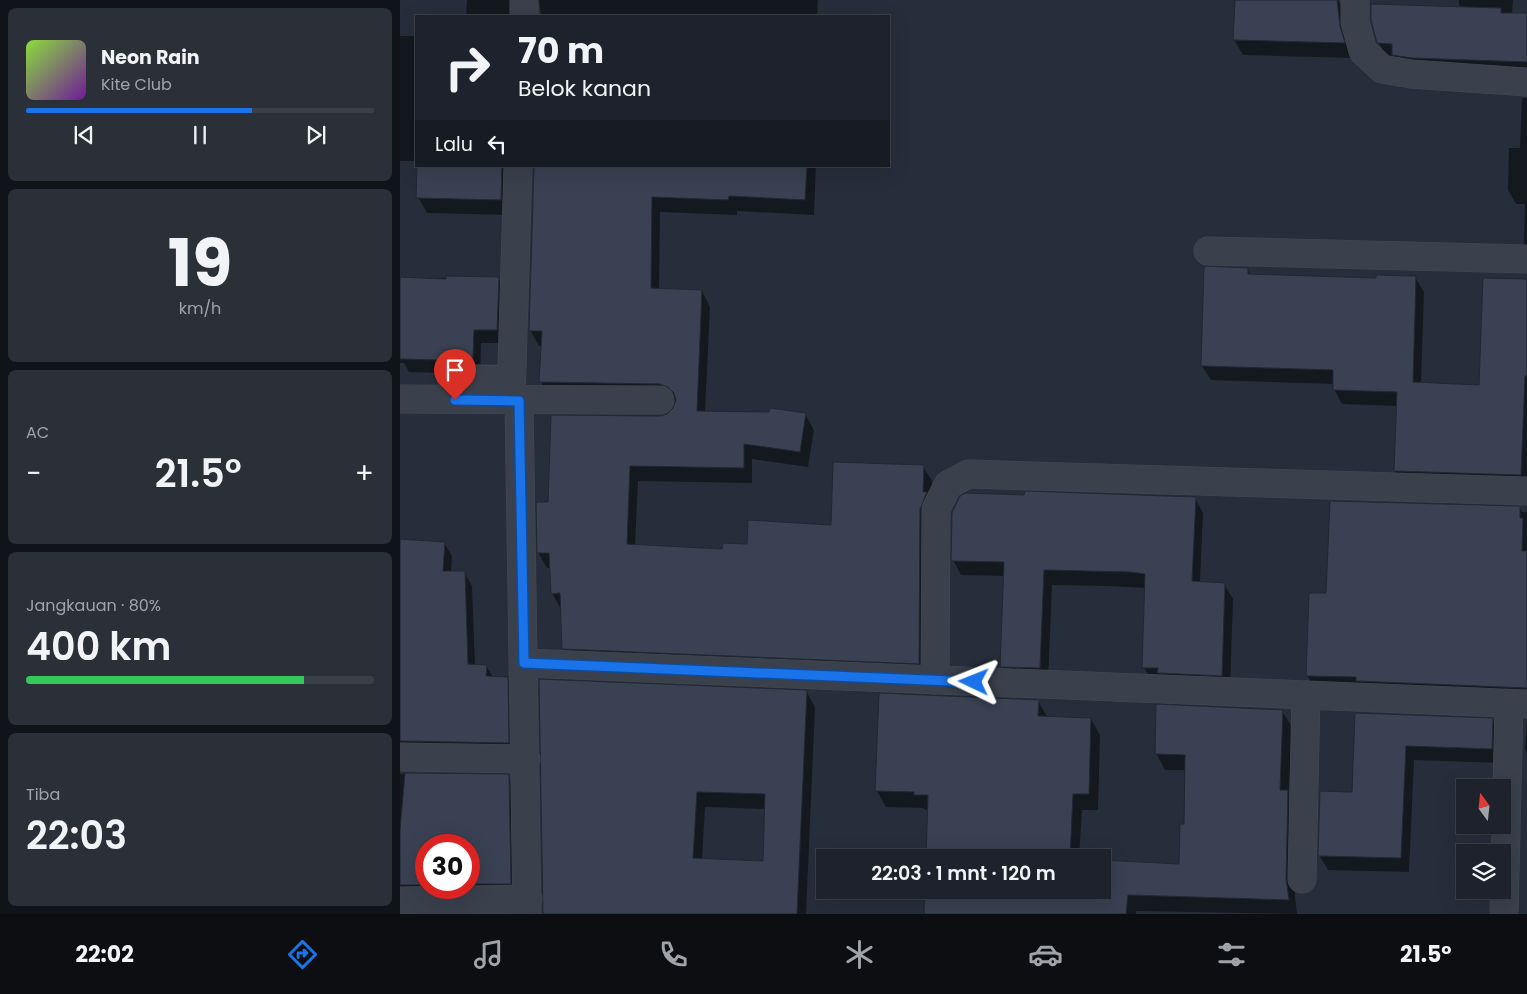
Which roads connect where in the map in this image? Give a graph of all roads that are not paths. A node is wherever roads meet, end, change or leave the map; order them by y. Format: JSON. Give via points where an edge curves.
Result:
{"nodes":[{"id":1,"x":524,"y":0,"type":"edge"},
{"id":2,"x":1355,"y":0,"type":"edge"},
{"id":3,"x":524,"y":15,"type":"edge"},
{"id":4,"x":1527,"y":82,"type":"edge"},
{"id":5,"x":518,"y":167,"type":"edge"},
{"id":6,"x":1208,"y":251,"type":"dead end"},
{"id":7,"x":1527,"y":259,"type":"edge"},
{"id":8,"x":449,"y":377,"type":"dead end"},
{"id":9,"x":514,"y":393,"type":"junction"},
{"id":10,"x":400,"y":399,"type":"edge"},
{"id":11,"x":660,"y":400,"type":"dead end"},
{"id":12,"x":1527,"y":491,"type":"edge"},
{"id":13,"x":524,"y":663,"type":"junction"},
{"id":14,"x":936,"y":680,"type":"junction"},
{"id":15,"x":1306,"y":695,"type":"junction"},
{"id":16,"x":1518,"y":704,"type":"edge"},
{"id":17,"x":400,"y":756,"type":"edge"},
{"id":18,"x":526,"y":759,"type":"junction"},
{"id":19,"x":1302,"y":879,"type":"dead end"},
{"id":20,"x":400,"y":901,"type":"edge"},
{"id":21,"x":527,"y":906,"type":"edge"},
{"id":22,"x":1504,"y":914,"type":"edge"}],
"edges":[{"from":1,"to":3,"type":"street"},
{"from":2,"to":4,"type":"street","via":[[1355,22],[1363,51],[1382,69]]},
{"from":5,"to":9,"type":"street"},
{"from":6,"to":7,"type":"street"},
{"from":8,"to":9,"type":"lane"},
{"from":9,"to":10,"type":"street"},
{"from":9,"to":11,"type":"street"},
{"from":9,"to":13,"type":"street"},
{"from":12,"to":14,"type":"street","via":[[968,474],[948,485],[936,509]]},
{"from":13,"to":14,"type":"street"},
{"from":13,"to":18,"type":"street"},
{"from":14,"to":15,"type":"street"},
{"from":15,"to":16,"type":"street"},
{"from":15,"to":19,"type":"street"},
{"from":16,"to":22,"type":"street"},
{"from":17,"to":18,"type":"street"},
{"from":18,"to":21,"type":"street"},
{"from":20,"to":21,"type":"street"}]}
